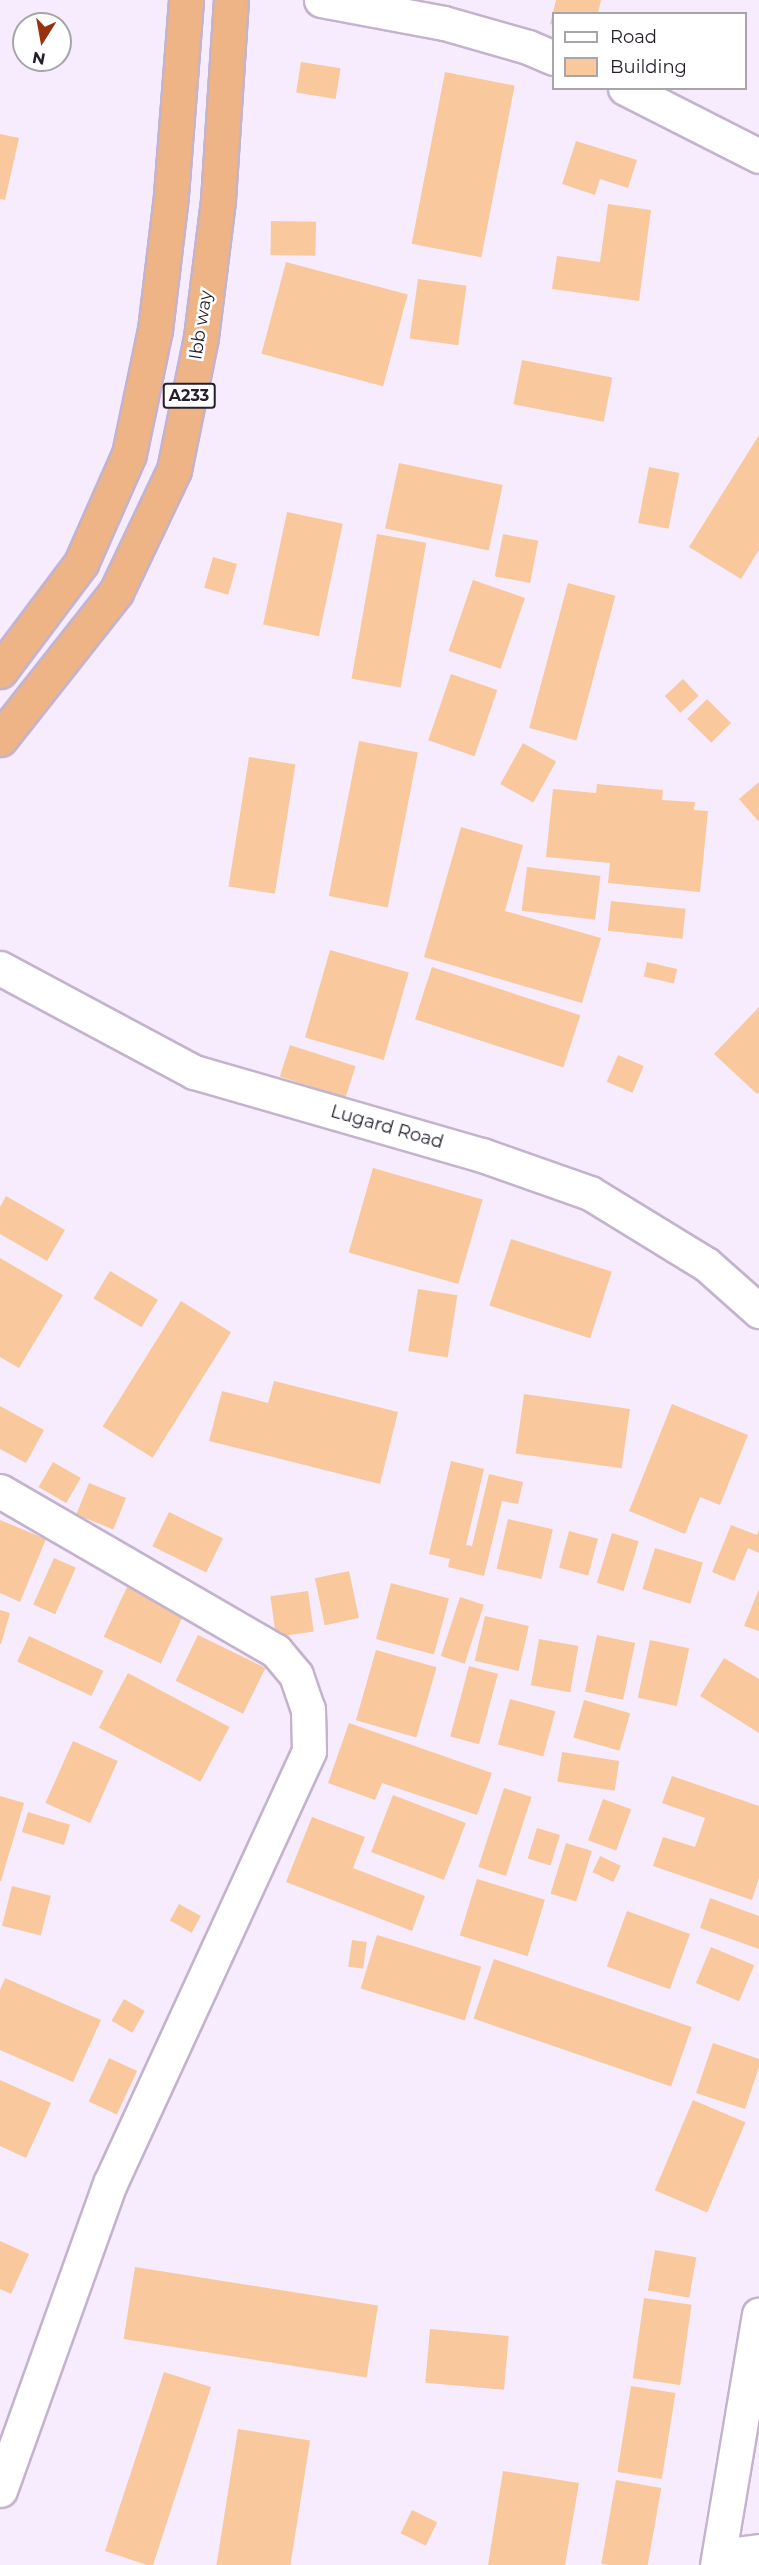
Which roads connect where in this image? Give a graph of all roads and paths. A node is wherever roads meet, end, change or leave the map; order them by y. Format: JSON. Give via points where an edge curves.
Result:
{"nodes":[{"id":1,"x":186,"y":0,"type":"edge"},
{"id":2,"x":231,"y":0,"type":"edge"},
{"id":3,"x":321,"y":0,"type":"edge"},
{"id":4,"x":552,"y":57,"type":"edge"},
{"id":5,"x":629,"y":90,"type":"edge"},
{"id":6,"x":759,"y":156,"type":"edge"},
{"id":7,"x":0,"y":671,"type":"edge"},
{"id":8,"x":0,"y":739,"type":"edge"},
{"id":9,"x":0,"y":968,"type":"edge"},
{"id":10,"x":759,"y":1311,"type":"edge"},
{"id":11,"x":0,"y":1491,"type":"edge"},
{"id":12,"x":759,"y":2315,"type":"edge"},
{"id":13,"x":0,"y":2490,"type":"edge"},
{"id":14,"x":759,"y":2551,"type":"edge"},
{"id":15,"x":718,"y":2560,"type":"edge"}],
"edges":[{"from":1,"to":7,"type":"highway","number":"A233","via":[[171,195],[155,330],[129,454],[81,563]]},
{"from":2,"to":8,"type":"highway","name":"Ibb way","number":"A233","via":[[216,212],[201,337],[174,470],[116,591]]},
{"from":3,"to":4,"type":"street","via":[[444,23]]},
{"from":5,"to":6,"type":"street"},
{"from":9,"to":10,"type":"street","name":"Lugard Road","via":[[194,1072],[482,1155],[590,1193],[706,1264]]},
{"from":11,"to":13,"type":"street","via":[[276,1651],[296,1675],[308,1709],[309,1751],[110,2182]]},
{"from":12,"to":15,"type":"street"},
{"from":14,"to":15,"type":"street"}]}
